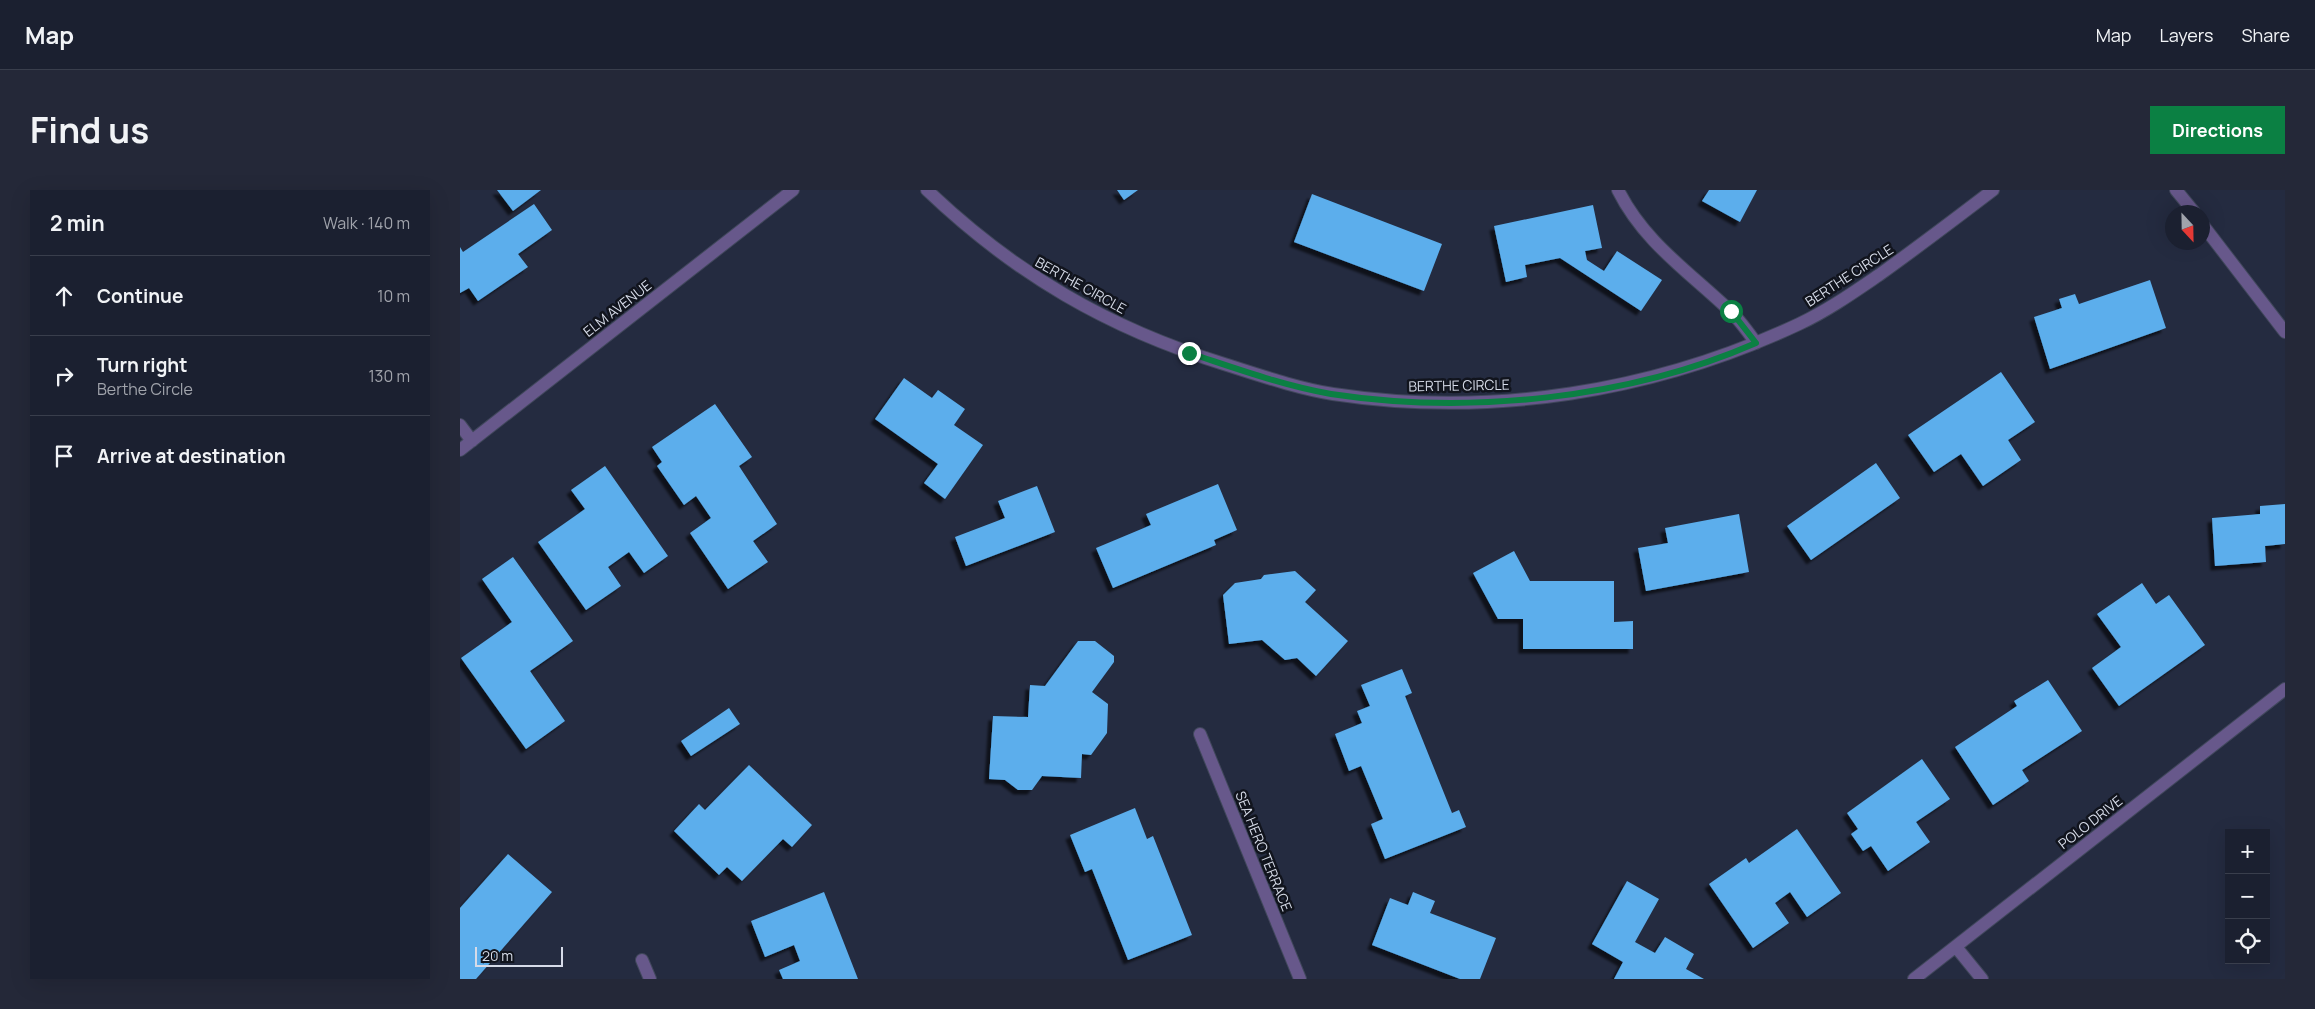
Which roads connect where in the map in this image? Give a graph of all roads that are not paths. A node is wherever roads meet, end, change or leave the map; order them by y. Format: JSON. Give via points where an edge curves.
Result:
{"nodes":[{"id":1,"x":793,"y":190,"type":"edge"},
{"id":2,"x":927,"y":190,"type":"edge"},
{"id":3,"x":1618,"y":190,"type":"edge"},
{"id":4,"x":1993,"y":190,"type":"edge"},
{"id":5,"x":2176,"y":190,"type":"edge"},
{"id":6,"x":2188,"y":205,"type":"edge"},
{"id":7,"x":2210,"y":234,"type":"edge"},
{"id":8,"x":2285,"y":332,"type":"edge"},
{"id":9,"x":1756,"y":343,"type":"junction"},
{"id":10,"x":460,"y":425,"type":"edge"},
{"id":11,"x":472,"y":441,"type":"junction"},
{"id":12,"x":460,"y":450,"type":"edge"},
{"id":13,"x":2285,"y":689,"type":"edge"},
{"id":14,"x":1200,"y":734,"type":"dead end"},
{"id":15,"x":1956,"y":947,"type":"junction"},
{"id":16,"x":642,"y":960,"type":"dead end"},
{"id":17,"x":650,"y":979,"type":"edge"},
{"id":18,"x":1300,"y":979,"type":"edge"},
{"id":19,"x":1914,"y":979,"type":"edge"},
{"id":20,"x":1982,"y":979,"type":"edge"}],
"edges":[{"from":1,"to":11,"type":"street","name":"ELM AVENUE"},
{"from":2,"to":9,"type":"street","name":"BERTHE CIRCLE","via":[[1002,255],[1053,290],[1112,321],[1189,353],[1330,393],[1401,401],[1479,402],[1553,396],[1682,370]]},
{"from":3,"to":9,"type":"street","via":[[1627,209],[1653,242],[1731,311]]},
{"from":4,"to":9,"type":"street","name":"BERTHE CIRCLE","via":[[1856,291],[1802,323]]},
{"from":5,"to":6,"type":"street"},
{"from":7,"to":8,"type":"street"},
{"from":10,"to":11,"type":"street"},
{"from":11,"to":12,"type":"street","name":"ELM AVENUE"},
{"from":13,"to":15,"type":"street","name":"POLO DRIVE"},
{"from":14,"to":18,"type":"street","name":"SEA HERO TERRACE"},
{"from":15,"to":19,"type":"street","name":"POLO DRIVE"},
{"from":15,"to":20,"type":"street"},
{"from":16,"to":17,"type":"street"}]}
